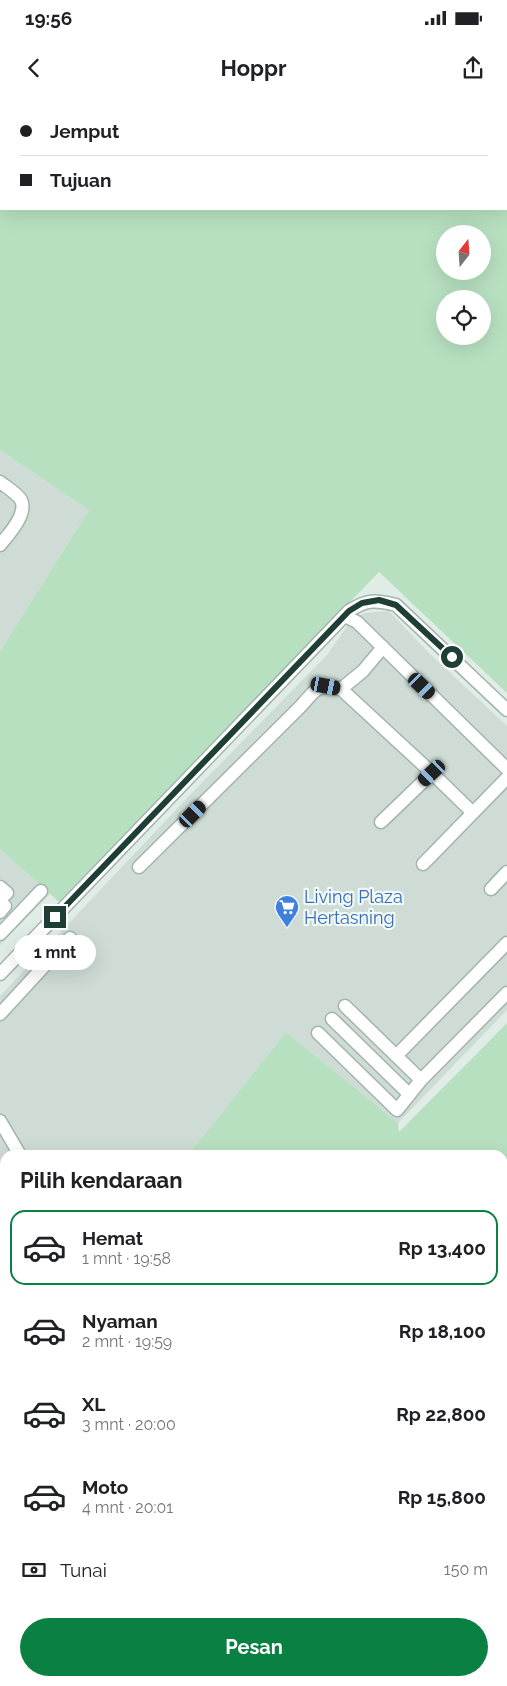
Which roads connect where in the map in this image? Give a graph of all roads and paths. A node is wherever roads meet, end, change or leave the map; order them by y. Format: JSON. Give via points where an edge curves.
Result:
{"nodes":[{"id":1,"x":0,"y":482,"type":"edge"},
{"id":2,"x":0,"y":545,"type":"edge"},
{"id":3,"x":345,"y":616,"type":"junction"},
{"id":4,"x":383,"y":648,"type":"junction"},
{"id":5,"x":341,"y":689,"type":"junction"},
{"id":6,"x":507,"y":710,"type":"edge"},
{"id":7,"x":507,"y":769,"type":"edge"},
{"id":8,"x":432,"y":773,"type":"junction"},
{"id":9,"x":507,"y":778,"type":"edge"},
{"id":10,"x":473,"y":813,"type":"junction"},
{"id":11,"x":381,"y":822,"type":"dead end"},
{"id":12,"x":423,"y":864,"type":"dead end"},
{"id":13,"x":139,"y":867,"type":"dead end"},
{"id":14,"x":507,"y":872,"type":"edge"},
{"id":15,"x":0,"y":887,"type":"edge"},
{"id":16,"x":490,"y":889,"type":"dead end"},
{"id":17,"x":41,"y":891,"type":"dead end"},
{"id":18,"x":0,"y":900,"type":"edge"},
{"id":19,"x":0,"y":912,"type":"edge"},
{"id":20,"x":0,"y":934,"type":"edge"},
{"id":21,"x":70,"y":938,"type":"dead end"},
{"id":22,"x":507,"y":943,"type":"edge"},
{"id":23,"x":0,"y":974,"type":"edge"},
{"id":24,"x":507,"y":993,"type":"edge"},
{"id":25,"x":0,"y":1014,"type":"edge"},
{"id":26,"x":318,"y":1032,"type":"dead end"},
{"id":27,"x":396,"y":1056,"type":"junction"},
{"id":28,"x":421,"y":1080,"type":"junction"},
{"id":29,"x":409,"y":1094,"type":"junction"},
{"id":30,"x":0,"y":1121,"type":"edge"},
{"id":31,"x":17,"y":1150,"type":"edge"}],
"edges":[{"from":1,"to":2,"type":"lane","via":[[22,501],[18,522]]},
{"from":3,"to":4,"type":"lane","via":[[357,622]]},
{"from":3,"to":6,"type":"lane","via":[[362,603],[379,600],[396,605]]},
{"from":3,"to":23,"type":"lane"},
{"from":4,"to":5,"type":"lane"},
{"from":4,"to":7,"type":"lane"},
{"from":5,"to":8,"type":"lane"},
{"from":5,"to":13,"type":"lane","via":[[317,688]]},
{"from":8,"to":10,"type":"lane"},
{"from":8,"to":11,"type":"lane"},
{"from":9,"to":10,"type":"lane"},
{"from":10,"to":12,"type":"lane"},
{"from":14,"to":16,"type":"lane"},
{"from":15,"to":18,"type":"lane","via":[[7,893]]},
{"from":17,"to":20,"type":"lane"},
{"from":18,"to":19,"type":"lane","via":[[5,906]]},
{"from":21,"to":25,"type":"lane"},
{"from":22,"to":27,"type":"lane"},
{"from":24,"to":28,"type":"lane"},
{"from":26,"to":29,"type":"lane","via":[[397,1110]]},
{"from":27,"to":28,"type":"lane"},
{"from":27,"to":29,"type":"lane","via":[[343,1005],[331,1018]]},
{"from":28,"to":29,"type":"lane"},
{"from":30,"to":31,"type":"lane"}]}
